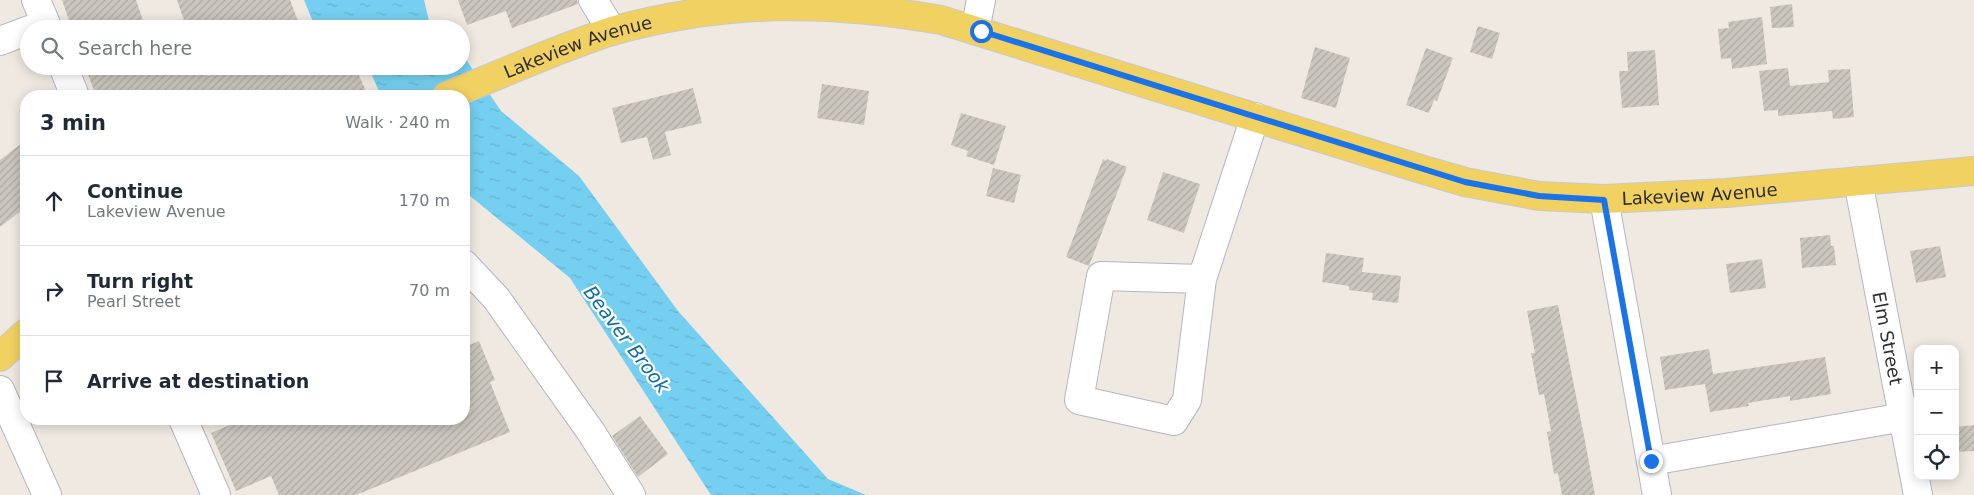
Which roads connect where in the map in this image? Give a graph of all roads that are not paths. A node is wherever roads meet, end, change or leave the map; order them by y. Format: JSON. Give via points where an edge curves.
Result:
{"nodes":[{"id":1,"x":593,"y":0,"type":"edge"},
{"id":2,"x":981,"y":0,"type":"edge"},
{"id":3,"x":754,"y":1,"type":"edge"},
{"id":4,"x":975,"y":30,"type":"junction"},
{"id":5,"x":20,"y":31,"type":"edge"},
{"id":6,"x":612,"y":31,"type":"junction"},
{"id":7,"x":0,"y":41,"type":"edge"},
{"id":8,"x":67,"y":75,"type":"edge"},
{"id":9,"x":73,"y":90,"type":"edge"},
{"id":10,"x":462,"y":90,"type":"edge"},
{"id":11,"x":1254,"y":117,"type":"junction"},
{"id":12,"x":1974,"y":171,"type":"edge"},
{"id":13,"x":1858,"y":181,"type":"junction"},
{"id":14,"x":1604,"y":200,"type":"junction"},
{"id":15,"x":470,"y":271,"type":"edge"},
{"id":16,"x":1202,"y":279,"type":"junction"},
{"id":17,"x":20,"y":338,"type":"edge"},
{"id":18,"x":0,"y":357,"type":"edge"},
{"id":19,"x":0,"y":390,"type":"edge"},
{"id":20,"x":1904,"y":417,"type":"junction"},
{"id":21,"x":186,"y":425,"type":"edge"},
{"id":22,"x":1651,"y":461,"type":"junction"},
{"id":23,"x":47,"y":495,"type":"edge"},
{"id":24,"x":216,"y":495,"type":"edge"},
{"id":25,"x":631,"y":495,"type":"edge"},
{"id":26,"x":1657,"y":495,"type":"edge"},
{"id":27,"x":1918,"y":495,"type":"edge"}],
"edges":[{"from":1,"to":6,"type":"street"},
{"from":2,"to":4,"type":"street"},
{"from":3,"to":4,"type":"main road","name":"Lakeview Avenue","via":[[866,7],[941,20]]},
{"from":3,"to":6,"type":"main road","name":"Lakeview Avenue","via":[[693,11]]},
{"from":4,"to":11,"type":"main road","name":"Lakeview Avenue"},
{"from":5,"to":7,"type":"street"},
{"from":6,"to":10,"type":"main road","name":"Lakeview Avenue"},
{"from":8,"to":9,"type":"street"},
{"from":11,"to":14,"type":"main road","name":"Lakeview Avenue","via":[[1465,182],[1539,196]]},
{"from":11,"to":16,"type":"street"},
{"from":12,"to":13,"type":"main road","name":"Lakeview Avenue"},
{"from":13,"to":14,"type":"main road","name":"Lakeview Avenue"},
{"from":13,"to":20,"type":"street","name":"Elm Street"},
{"from":14,"to":22,"type":"street"},
{"from":15,"to":25,"type":"street","via":[[501,306],[591,432]]},
{"from":16,"to":16,"type":"street","via":[[1102,276],[1079,400],[1174,421],[1187,400]]},
{"from":17,"to":18,"type":"main road"},
{"from":19,"to":23,"type":"street"},
{"from":20,"to":22,"type":"street"},
{"from":20,"to":27,"type":"street","name":"Elm Street"},
{"from":21,"to":24,"type":"street"},
{"from":22,"to":26,"type":"street"}]}
